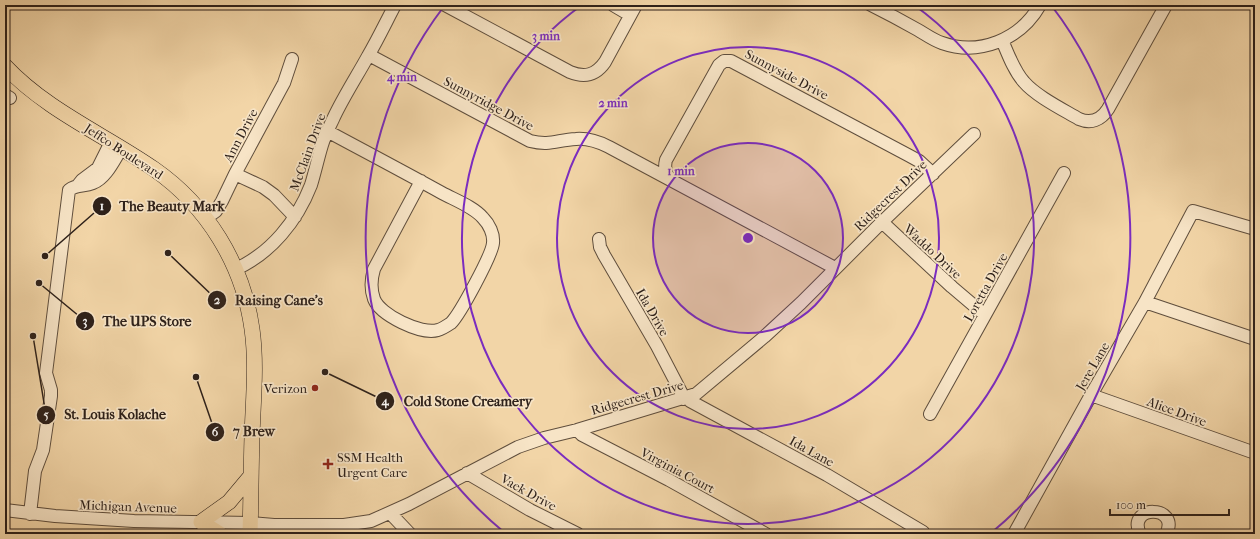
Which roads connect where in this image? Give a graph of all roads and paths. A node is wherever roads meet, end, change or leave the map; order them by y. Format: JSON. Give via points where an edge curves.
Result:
{"nodes":[{"id":1,"x":395,"y":5,"type":"edge"},
{"id":2,"x":445,"y":5,"type":"edge"},
{"id":3,"x":613,"y":5,"type":"edge"},
{"id":4,"x":872,"y":5,"type":"edge"},
{"id":5,"x":1040,"y":5,"type":"edge"},
{"id":6,"x":1166,"y":5,"type":"edge"},
{"id":7,"x":633,"y":10,"type":"edge"},
{"id":8,"x":1002,"y":40,"type":"junction"},
{"id":9,"x":369,"y":54,"type":"junction"},
{"id":10,"x":292,"y":59,"type":"dead end"},
{"id":11,"x":5,"y":66,"type":"edge"},
{"id":12,"x":327,"y":131,"type":"junction"},
{"id":13,"x":974,"y":134,"type":"dead end"},
{"id":14,"x":116,"y":145,"type":"junction"},
{"id":15,"x":1064,"y":173,"type":"dead end"},
{"id":16,"x":235,"y":174,"type":"junction"},
{"id":17,"x":933,"y":174,"type":"junction"},
{"id":18,"x":671,"y":180,"type":"junction"},
{"id":19,"x":421,"y":181,"type":"junction"},
{"id":20,"x":295,"y":217,"type":"junction"},
{"id":21,"x":206,"y":218,"type":"junction"},
{"id":22,"x":882,"y":222,"type":"junction"},
{"id":23,"x":1255,"y":229,"type":"edge"},
{"id":24,"x":599,"y":239,"type":"dead end"},
{"id":25,"x":835,"y":268,"type":"junction"},
{"id":26,"x":236,"y":269,"type":"junction"},
{"id":27,"x":1145,"y":302,"type":"junction"},
{"id":28,"x":985,"y":315,"type":"junction"},
{"id":29,"x":1255,"y":339,"type":"edge"},
{"id":30,"x":1091,"y":395,"type":"junction"},
{"id":31,"x":685,"y":398,"type":"junction"},
{"id":32,"x":930,"y":414,"type":"dead end"},
{"id":33,"x":577,"y":430,"type":"junction"},
{"id":34,"x":1255,"y":453,"type":"edge"},
{"id":35,"x":467,"y":473,"type":"junction"},
{"id":36,"x":250,"y":477,"type":"junction"},
{"id":37,"x":5,"y":510,"type":"edge"},
{"id":38,"x":390,"y":513,"type":"junction"},
{"id":39,"x":30,"y":514,"type":"junction"},
{"id":40,"x":201,"y":522,"type":"junction"},
{"id":41,"x":250,"y":529,"type":"edge"},
{"id":42,"x":923,"y":532,"type":"dead end"},
{"id":43,"x":220,"y":534,"type":"edge"},
{"id":44,"x":410,"y":534,"type":"edge"},
{"id":45,"x":578,"y":534,"type":"edge"},
{"id":46,"x":766,"y":534,"type":"edge"},
{"id":47,"x":1014,"y":534,"type":"edge"},
{"id":48,"x":1140,"y":534,"type":"edge"},
{"id":49,"x":1166,"y":534,"type":"edge"}],
"edges":[{"from":1,"to":9,"type":"street","name":"McClain Drive"},
{"from":2,"to":7,"type":"street","via":[[570,72],[585,76],[594,74],[601,68]]},
{"from":3,"to":7,"type":"street"},
{"from":4,"to":8,"type":"street","via":[[946,44],[973,47]]},
{"from":5,"to":8,"type":"street","via":[[1021,28]]},
{"from":6,"to":8,"type":"street","via":[[1108,109],[1095,120],[1079,119],[1031,89],[1018,73]]},
{"from":9,"to":12,"type":"street","name":"McClain Drive"},
{"from":9,"to":18,"type":"street","name":"Sunnyridge Drive","via":[[530,141],[546,144],[576,139],[590,140],[609,147]]},
{"from":10,"to":16,"type":"street","name":"Ann Drive","via":[[284,84]]},
{"from":11,"to":14,"type":"main road","name":"Jeffco Boulevard","via":[[59,110]]},
{"from":12,"to":19,"type":"street"},
{"from":12,"to":20,"type":"street","name":"McClain Drive","via":[[311,185]]},
{"from":13,"to":17,"type":"street","name":"Ridgecrest Drive"},
{"from":14,"to":21,"type":"main road","name":"Jeffco Boulevard","via":[[167,178]]},
{"from":14,"to":39,"type":"street","via":[[98,168],[69,190],[46,372],[51,396],[43,450],[35,471]]},
{"from":15,"to":28,"type":"street","name":"Loretta Drive"},
{"from":16,"to":20,"type":"street","via":[[263,187]]},
{"from":16,"to":21,"type":"street","name":"Ann Drive","via":[[219,206]]},
{"from":17,"to":18,"type":"street","name":"Sunnyside Drive","via":[[908,155],[731,61],[724,61],[719,65],[666,160],[665,171]]},
{"from":17,"to":22,"type":"street","name":"Ridgecrest Drive"},
{"from":18,"to":25,"type":"street","name":"Sunnyridge Drive"},
{"from":19,"to":19,"type":"street","via":[[374,269],[371,290],[374,300],[382,310],[416,329],[428,332],[445,327],[460,311],[488,259],[493,241],[484,218],[476,211]]},
{"from":20,"to":26,"type":"street","name":"McClain Drive","via":[[269,247],[246,265]]},
{"from":21,"to":26,"type":"main road","name":"Jeffco Boulevard"},
{"from":22,"to":25,"type":"street","name":"Ridgecrest Drive"},
{"from":22,"to":28,"type":"street","name":"Waddo Drive"},
{"from":23,"to":27,"type":"street","name":"Jere Lane","via":[[1193,211]]},
{"from":24,"to":31,"type":"street","name":"Ida Drive","via":[[604,255]]},
{"from":25,"to":31,"type":"street","name":"Ridgecrest Drive","via":[[764,337],[710,384]]},
{"from":26,"to":36,"type":"main road","name":"Jeffco Boulevard","via":[[247,303],[254,344]]},
{"from":27,"to":29,"type":"street"},
{"from":27,"to":30,"type":"street","name":"Jere Lane"},
{"from":28,"to":32,"type":"street","name":"Loretta Drive"},
{"from":30,"to":34,"type":"street","name":"Alice Drive"},
{"from":30,"to":47,"type":"street","name":"Jere Lane"},
{"from":31,"to":33,"type":"street","name":"Ridgecrest Drive"},
{"from":31,"to":42,"type":"street","name":"Ida Lane","via":[[827,475]]},
{"from":33,"to":35,"type":"street","name":"Ridgecrest Drive","via":[[518,447]]},
{"from":33,"to":46,"type":"street","name":"Virginia Court"},
{"from":35,"to":38,"type":"street","name":"Ridgecrest Drive"},
{"from":35,"to":45,"type":"street","name":"Vaek Drive","via":[[530,510]]},
{"from":36,"to":40,"type":"main road","via":[[229,502]]},
{"from":36,"to":41,"type":"main road","name":"Jeffco Boulevard"},
{"from":37,"to":39,"type":"street","name":"Michigan Avenue"},
{"from":38,"to":41,"type":"street","name":"Ridgecrest Drive","via":[[371,521],[353,524],[274,525]]},
{"from":38,"to":44,"type":"street"},
{"from":39,"to":40,"type":"street","name":"Michigan Avenue","via":[[134,521]]},
{"from":40,"to":41,"type":"street","name":"Michigan Avenue"},
{"from":40,"to":43,"type":"main road"},
{"from":48,"to":49,"type":"street","via":[[1140,518],[1153,511],[1166,518]]}]}
